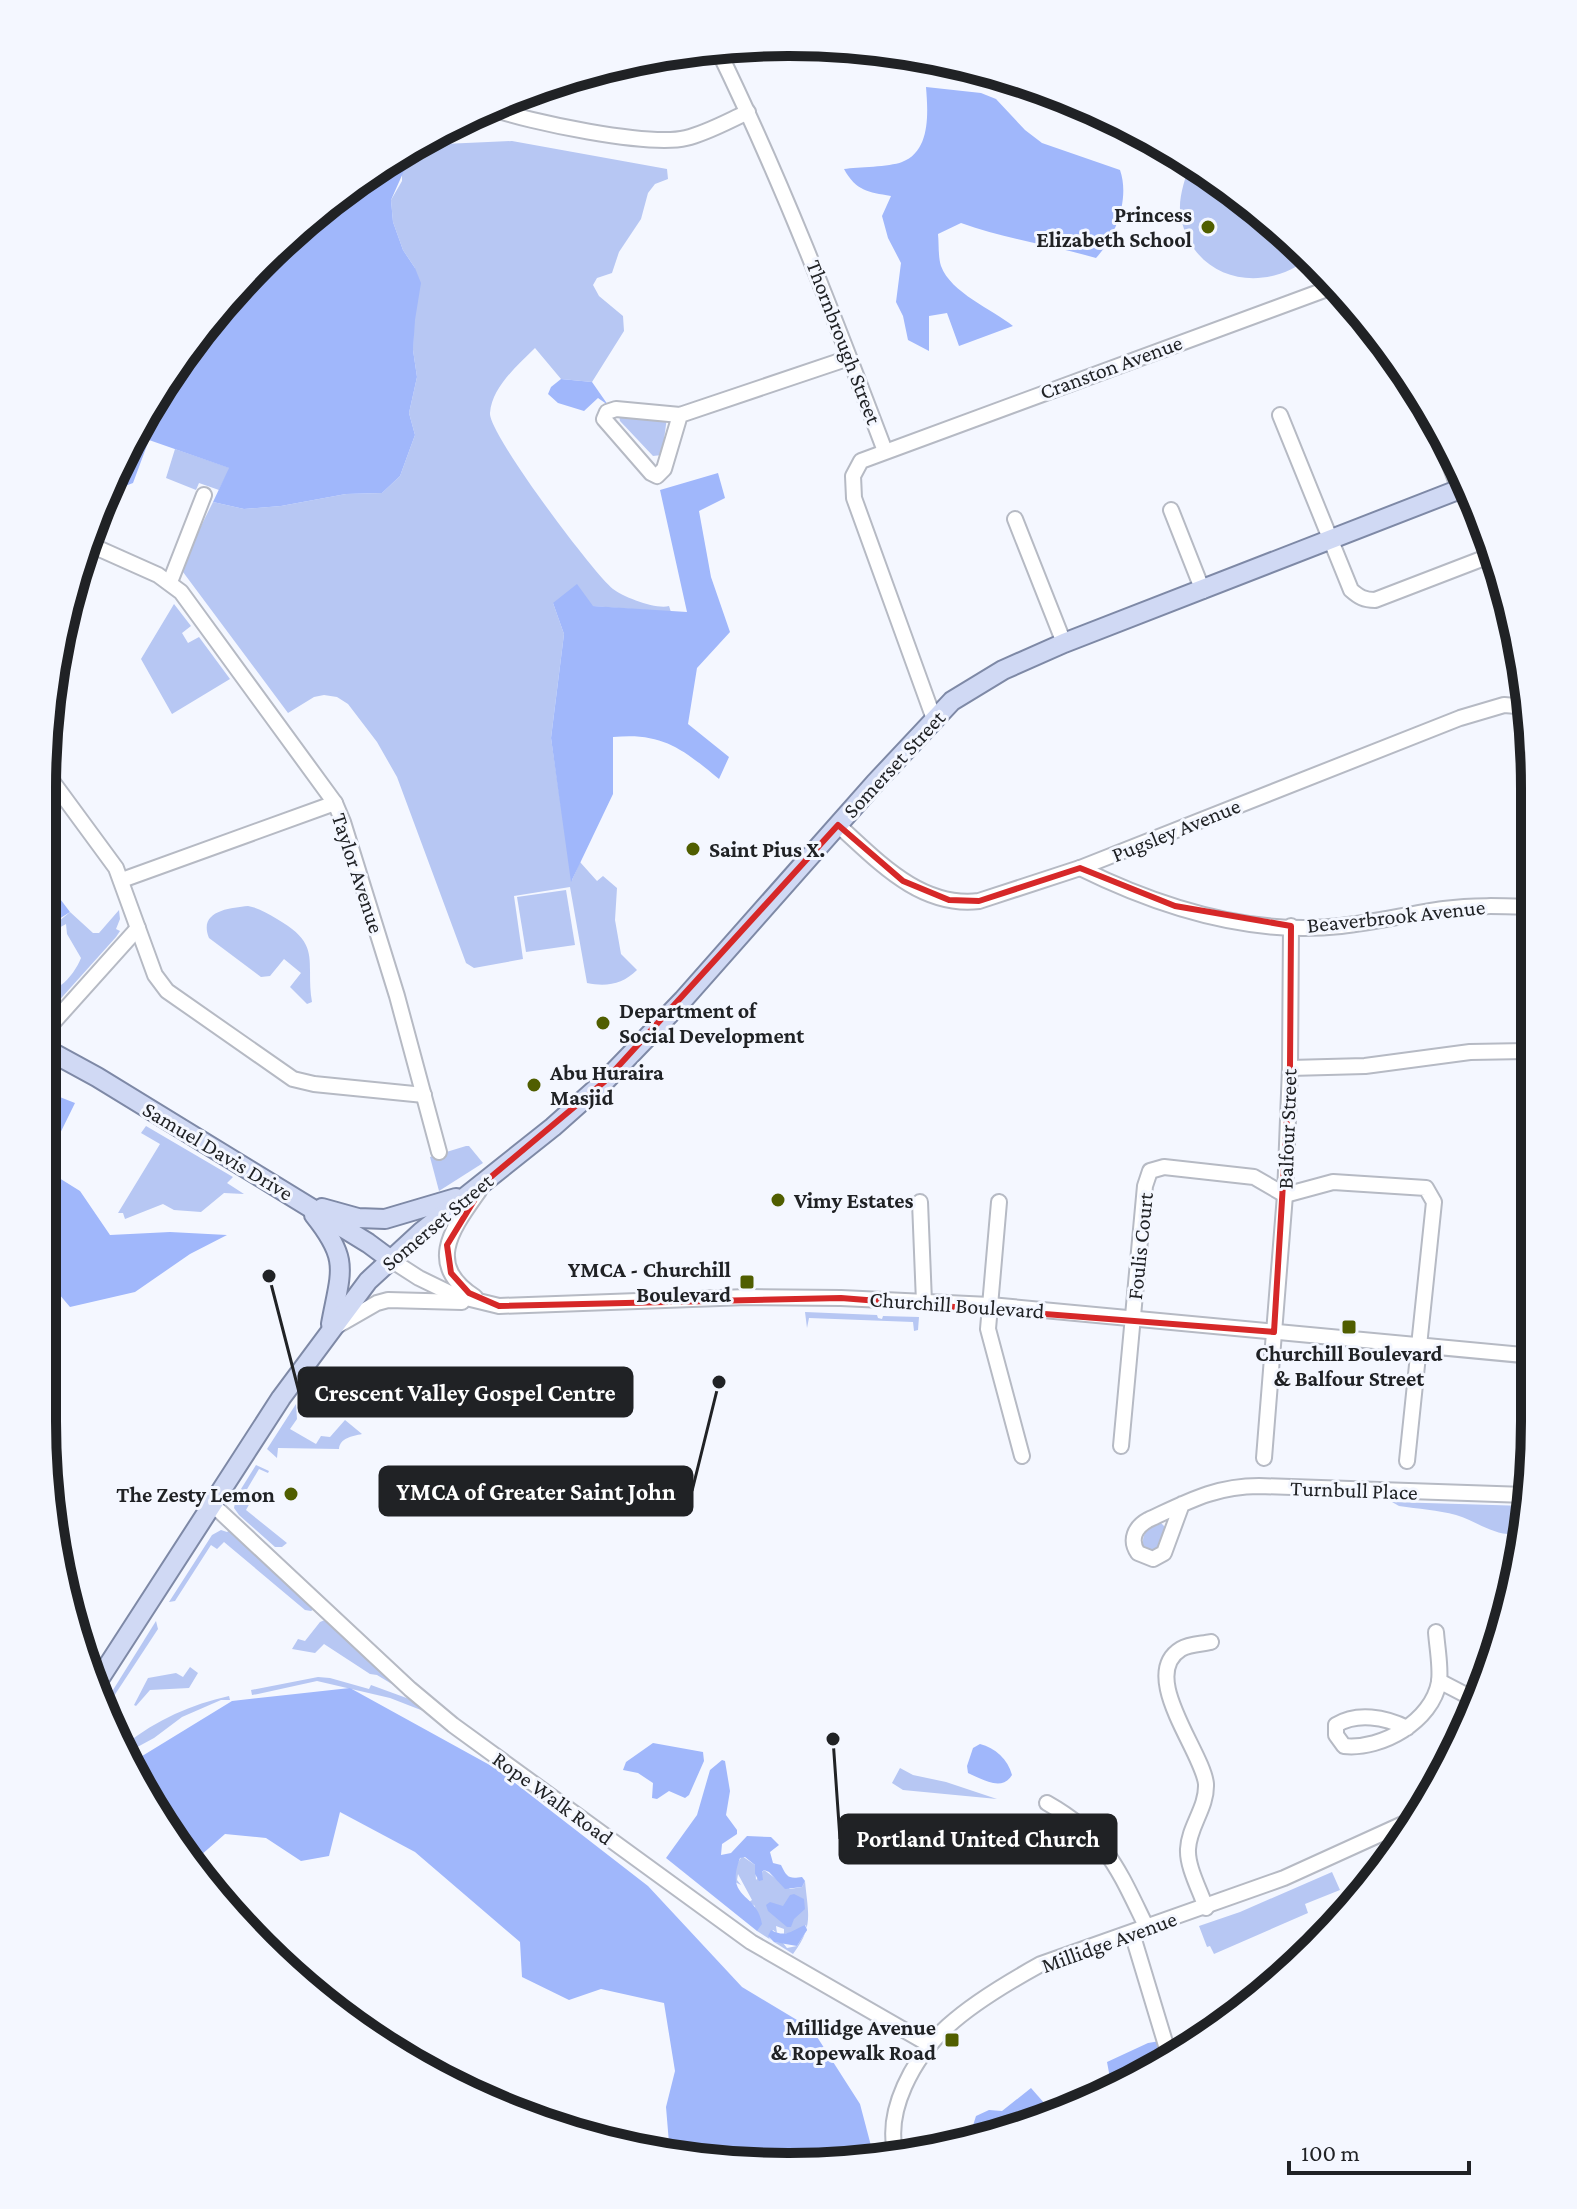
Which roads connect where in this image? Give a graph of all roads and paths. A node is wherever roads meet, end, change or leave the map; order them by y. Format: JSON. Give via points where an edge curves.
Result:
{"nodes":[{"id":1,"x":723,"y":60,"type":"edge"},
{"id":2,"x":508,"y":112,"type":"edge"},
{"id":3,"x":748,"y":112,"type":"junction"},
{"id":4,"x":1324,"y":290,"type":"edge"},
{"id":5,"x":849,"y":358,"type":"junction"},
{"id":6,"x":680,"y":415,"type":"junction"},
{"id":7,"x":1280,"y":415,"type":"dead end"},
{"id":8,"x":885,"y":451,"type":"junction"},
{"id":9,"x":1457,"y":491,"type":"edge"},
{"id":10,"x":204,"y":495,"type":"dead end"},
{"id":11,"x":1171,"y":510,"type":"dead end"},
{"id":12,"x":1015,"y":519,"type":"dead end"},
{"id":13,"x":1331,"y":541,"type":"junction"},
{"id":14,"x":97,"y":548,"type":"edge"},
{"id":15,"x":1484,"y":558,"type":"edge"},
{"id":16,"x":170,"y":582,"type":"junction"},
{"id":17,"x":1203,"y":591,"type":"junction"},
{"id":18,"x":1064,"y":643,"type":"junction"},
{"id":19,"x":1516,"y":706,"type":"edge"},
{"id":20,"x":934,"y":719,"type":"junction"},
{"id":21,"x":56,"y":786,"type":"edge"},
{"id":22,"x":335,"y":803,"type":"junction"},
{"id":23,"x":838,"y":825,"type":"junction"},
{"id":24,"x":1080,"y":868,"type":"junction"},
{"id":25,"x":122,"y":880,"type":"junction"},
{"id":26,"x":1521,"y":907,"type":"edge"},
{"id":27,"x":1291,"y":926,"type":"junction"},
{"id":28,"x":138,"y":928,"type":"junction"},
{"id":29,"x":56,"y":1019,"type":"edge"},
{"id":30,"x":1521,"y":1051,"type":"edge"},
{"id":31,"x":56,"y":1055,"type":"edge"},
{"id":32,"x":1290,"y":1068,"type":"junction"},
{"id":33,"x":424,"y":1095,"type":"junction"},
{"id":34,"x":439,"y":1152,"type":"dead end"},
{"id":35,"x":486,"y":1181,"type":"junction"},
{"id":36,"x":468,"y":1194,"type":"junction"},
{"id":37,"x":1285,"y":1195,"type":"junction"},
{"id":38,"x":920,"y":1202,"type":"dead end"},
{"id":39,"x":999,"y":1202,"type":"dead end"},
{"id":40,"x":304,"y":1203,"type":"junction"},
{"id":41,"x":391,"y":1260,"type":"junction"},
{"id":42,"x":924,"y":1302,"type":"junction"},
{"id":43,"x":486,"y":1304,"type":"junction"},
{"id":44,"x":990,"y":1305,"type":"junction"},
{"id":45,"x":1133,"y":1319,"type":"junction"},
{"id":46,"x":330,"y":1330,"type":"junction"},
{"id":47,"x":1274,"y":1332,"type":"junction"},
{"id":48,"x":1419,"y":1345,"type":"junction"},
{"id":49,"x":1521,"y":1355,"type":"edge"},
{"id":50,"x":1121,"y":1446,"type":"dead end"},
{"id":51,"x":1022,"y":1456,"type":"dead end"},
{"id":52,"x":1264,"y":1458,"type":"dead end"},
{"id":53,"x":1407,"y":1461,"type":"dead end"},
{"id":54,"x":1517,"y":1495,"type":"edge"},
{"id":55,"x":212,"y":1504,"type":"junction"},
{"id":56,"x":1182,"y":1504,"type":"dead end"},
{"id":57,"x":1436,"y":1632,"type":"dead end"},
{"id":58,"x":1211,"y":1642,"type":"dead end"},
{"id":59,"x":102,"y":1675,"type":"edge"},
{"id":60,"x":1439,"y":1681,"type":"junction"},
{"id":61,"x":1467,"y":1696,"type":"edge"},
{"id":62,"x":1407,"y":1728,"type":"dead end"},
{"id":63,"x":1047,"y":1803,"type":"dead end"},
{"id":64,"x":1399,"y":1826,"type":"edge"},
{"id":65,"x":1206,"y":1908,"type":"junction"},
{"id":66,"x":1140,"y":1931,"type":"junction"},
{"id":67,"x":930,"y":2045,"type":"junction"},
{"id":68,"x":1167,"y":2048,"type":"edge"},
{"id":69,"x":895,"y":2145,"type":"edge"}],
"edges":[{"from":1,"to":3,"type":"street","name":"Thornbrough Street"},
{"from":2,"to":3,"type":"street","via":[[660,141],[685,139]]},
{"from":3,"to":5,"type":"street","name":"Thornbrough Street"},
{"from":4,"to":8,"type":"street","name":"Cranston Avenue"},
{"from":5,"to":6,"type":"street"},
{"from":5,"to":8,"type":"street","name":"Thornbrough Street"},
{"from":6,"to":6,"type":"street","via":[[616,409],[604,419],[657,476],[664,469]]},
{"from":7,"to":13,"type":"street"},
{"from":8,"to":20,"type":"street","name":"Thornbrough Street","via":[[857,466],[854,498]]},
{"from":9,"to":13,"type":"main road","name":"Somerset Street"},
{"from":10,"to":16,"type":"street"},
{"from":11,"to":17,"type":"street"},
{"from":12,"to":18,"type":"street"},
{"from":13,"to":15,"type":"street","via":[[1351,590],[1365,600]]},
{"from":13,"to":17,"type":"main road","name":"Somerset Street"},
{"from":14,"to":16,"type":"street","name":"Taylor Avenue"},
{"from":16,"to":22,"type":"street","name":"Taylor Avenue"},
{"from":17,"to":18,"type":"main road","name":"Somerset Street"},
{"from":18,"to":20,"type":"main road","name":"Somerset Street","via":[[987,678]]},
{"from":19,"to":24,"type":"street","name":"Pugsley Avenue","via":[[1460,718]]},
{"from":20,"to":23,"type":"main road","name":"Somerset Street"},
{"from":21,"to":25,"type":"street"},
{"from":22,"to":25,"type":"street"},
{"from":22,"to":33,"type":"street","name":"Taylor Avenue"},
{"from":23,"to":24,"type":"street","name":"Pugsley Avenue","via":[[903,881],[949,900],[979,901]]},
{"from":23,"to":35,"type":"main road","name":"Somerset Street","via":[[607,1079]]},
{"from":24,"to":27,"type":"street","name":"Beaverbrook Avenue","via":[[1175,906],[1226,919]]},
{"from":25,"to":28,"type":"street"},
{"from":26,"to":27,"type":"street","name":"Beaverbrook Avenue","via":[[1465,907],[1337,927]]},
{"from":27,"to":32,"type":"street","name":"Balfour Street"},
{"from":28,"to":29,"type":"street"},
{"from":28,"to":33,"type":"street","via":[[162,987],[286,1076],[314,1084]]},
{"from":30,"to":32,"type":"street"},
{"from":31,"to":40,"type":"main road","name":"Samuel Davis Drive"},
{"from":32,"to":37,"type":"street","name":"Balfour Street"},
{"from":33,"to":34,"type":"street","name":"Taylor Avenue"},
{"from":35,"to":36,"type":"main road","name":"Somerset Street"},
{"from":35,"to":43,"type":"street","via":[[454,1225],[446,1255],[459,1284]]},
{"from":36,"to":40,"type":"main road","via":[[385,1219],[358,1218]]},
{"from":36,"to":41,"type":"main road","name":"Somerset Street"},
{"from":37,"to":45,"type":"street","name":"Foulis Court","via":[[1254,1177],[1164,1167],[1150,1171]]},
{"from":37,"to":47,"type":"street","name":"Balfour Street"},
{"from":37,"to":48,"type":"street","via":[[1333,1182],[1426,1188],[1434,1202]]},
{"from":38,"to":42,"type":"street"},
{"from":39,"to":44,"type":"street"},
{"from":40,"to":41,"type":"main road","name":"Samuel Davis Drive"},
{"from":40,"to":46,"type":"main road","via":[[338,1249],[341,1269]]},
{"from":41,"to":43,"type":"street","name":"Churchill Boulevard","via":[[438,1288]]},
{"from":41,"to":46,"type":"main road","name":"Somerset Street"},
{"from":42,"to":43,"type":"street","name":"Churchill Boulevard","via":[[793,1297]]},
{"from":42,"to":44,"type":"street","name":"Churchill Boulevard"},
{"from":43,"to":46,"type":"street","via":[[388,1300]]},
{"from":44,"to":45,"type":"street","name":"Churchill Boulevard"},
{"from":44,"to":51,"type":"street","via":[[988,1329]]},
{"from":45,"to":47,"type":"street","name":"Churchill Boulevard"},
{"from":45,"to":50,"type":"street"},
{"from":46,"to":55,"type":"main road","name":"Somerset Street"},
{"from":47,"to":48,"type":"street","name":"Churchill Boulevard"},
{"from":47,"to":52,"type":"street","name":"Balfour Street"},
{"from":48,"to":49,"type":"street","name":"Churchill Boulevard"},
{"from":48,"to":53,"type":"street"},
{"from":54,"to":56,"type":"street","name":"Turnbull Place","via":[[1249,1486],[1213,1490]]},
{"from":55,"to":59,"type":"main road","name":"Somerset Street"},
{"from":55,"to":67,"type":"street","name":"Rope Walk Road","via":[[453,1725],[751,1942]]},
{"from":57,"to":60,"type":"street"},
{"from":58,"to":65,"type":"street","via":[[1182,1648],[1173,1657],[1167,1681],[1205,1776],[1205,1800],[1188,1849]]},
{"from":60,"to":61,"type":"street"},
{"from":60,"to":62,"type":"street","via":[[1428,1709]]},
{"from":63,"to":66,"type":"street","via":[[1078,1822],[1108,1853]]},
{"from":64,"to":65,"type":"street","name":"Millidge Avenue"},
{"from":65,"to":66,"type":"street","name":"Millidge Avenue"},
{"from":66,"to":67,"type":"street","name":"Millidge Avenue","via":[[1041,1964],[950,2024]]},
{"from":66,"to":68,"type":"street"},
{"from":67,"to":69,"type":"street","name":"Millidge Avenue","via":[[896,2112]]}]}
